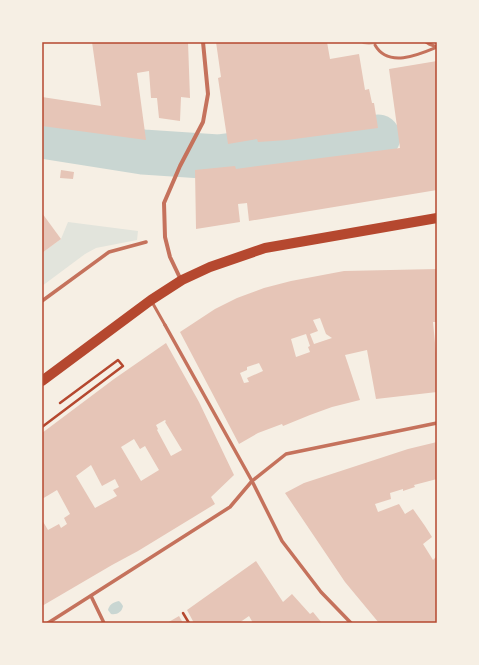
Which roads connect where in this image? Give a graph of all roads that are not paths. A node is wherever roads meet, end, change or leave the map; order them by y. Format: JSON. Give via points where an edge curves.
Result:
{"nodes":[{"id":1,"x":202,"y":42,"type":"edge"},
{"id":2,"x":426,"y":42,"type":"edge"},
{"id":3,"x":375,"y":45,"type":"dead end"},
{"id":4,"x":437,"y":47,"type":"edge"},
{"id":5,"x":437,"y":218,"type":"edge"},
{"id":6,"x":146,"y":242,"type":"dead end"},
{"id":7,"x":182,"y":280,"type":"junction"},
{"id":8,"x":151,"y":300,"type":"junction"},
{"id":9,"x":42,"y":301,"type":"edge"},
{"id":10,"x":165,"y":325,"type":"joint"},
{"id":11,"x":42,"y":381,"type":"edge"},
{"id":12,"x":437,"y":423,"type":"edge"},
{"id":13,"x":252,"y":481,"type":"junction"},
{"id":14,"x":91,"y":596,"type":"junction"},
{"id":15,"x":48,"y":623,"type":"edge"},
{"id":16,"x":104,"y":623,"type":"edge"},
{"id":17,"x":352,"y":623,"type":"edge"}],
"edges":[{"from":1,"to":7,"type":"street","via":[[208,94],[203,122],[164,203],[168,250]]},
{"from":2,"to":4,"type":"lane"},
{"from":3,"to":4,"type":"lane","via":[[391,58],[419,55]]},
{"from":5,"to":7,"type":"main road","via":[[265,248],[210,267]]},
{"from":6,"to":9,"type":"street","via":[[110,252]]},
{"from":7,"to":8,"type":"main road"},
{"from":8,"to":10,"type":"lane"},
{"from":8,"to":11,"type":"main road"},
{"from":10,"to":13,"type":"street"},
{"from":12,"to":13,"type":"street","via":[[286,454]]},
{"from":13,"to":14,"type":"street","via":[[230,507]]},
{"from":13,"to":17,"type":"street","via":[[282,541],[321,592]]},
{"from":14,"to":15,"type":"street"},
{"from":14,"to":16,"type":"street"}]}
